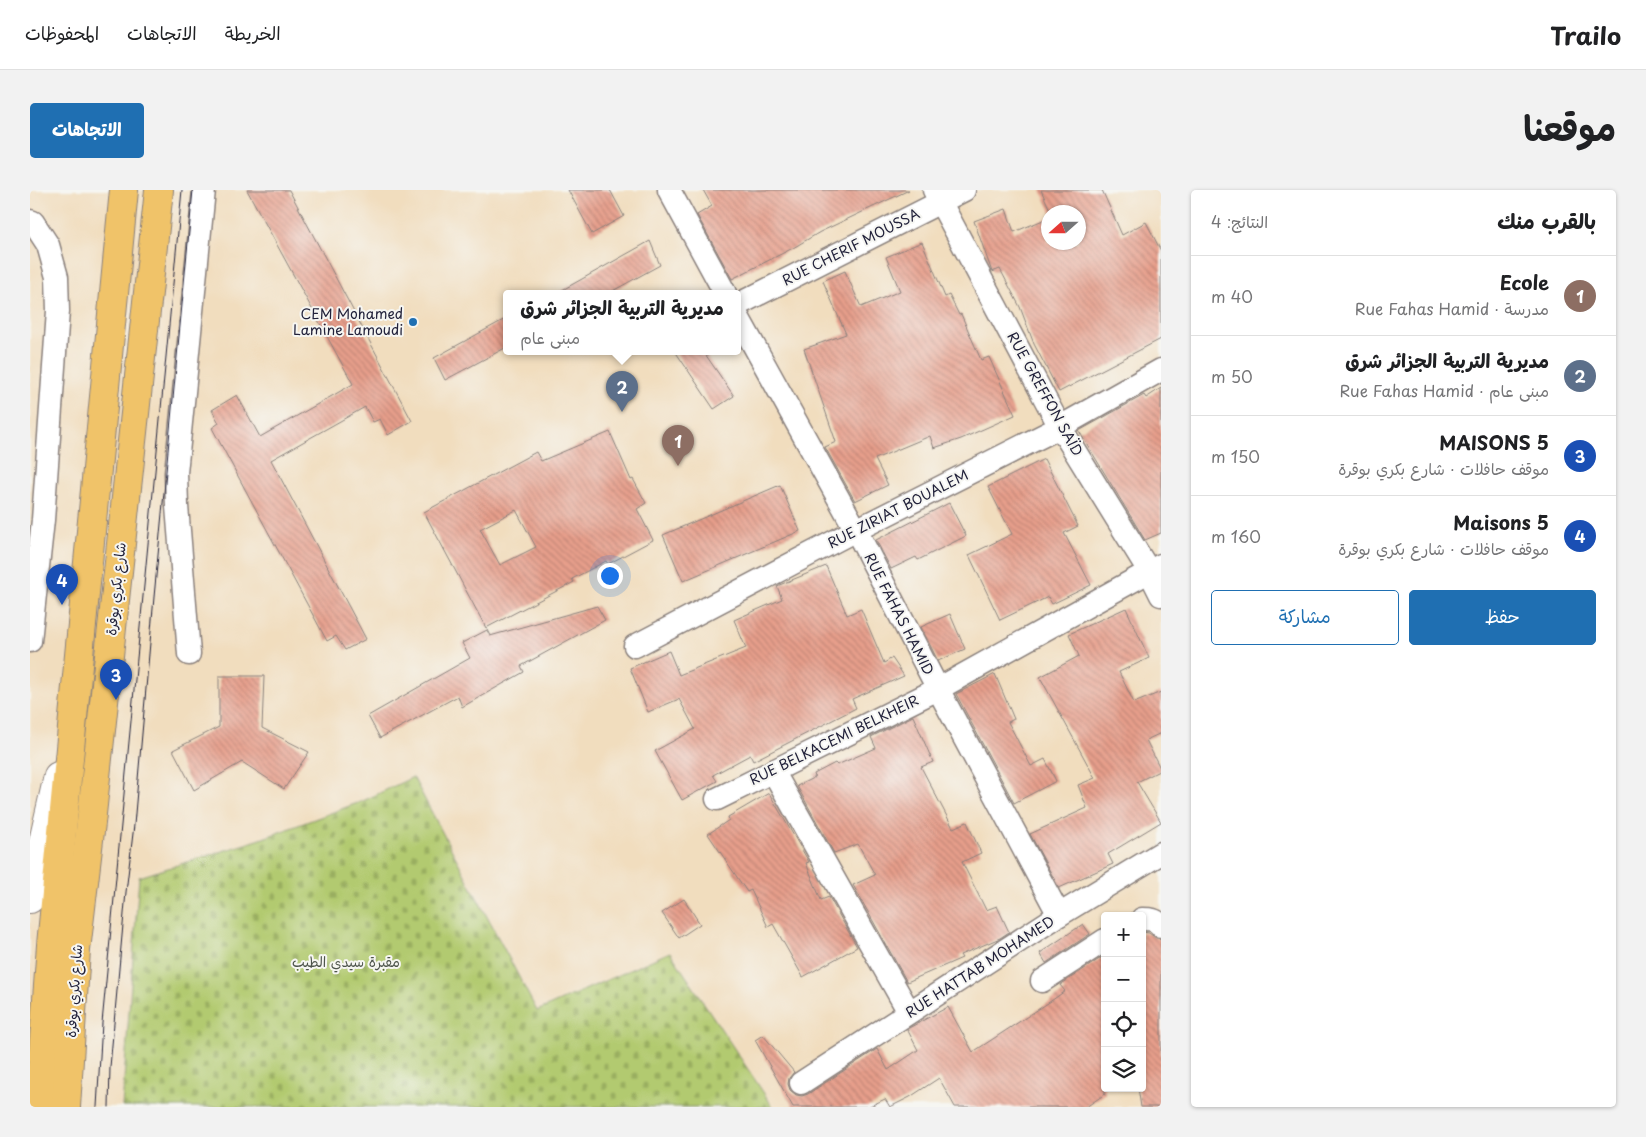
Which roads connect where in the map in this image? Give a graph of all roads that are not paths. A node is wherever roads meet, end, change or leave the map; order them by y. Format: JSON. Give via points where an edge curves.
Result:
{"nodes":[{"id":1,"x":159,"y":190,"type":"edge"},
{"id":2,"x":204,"y":190,"type":"edge"},
{"id":3,"x":669,"y":190,"type":"edge"},
{"id":4,"x":964,"y":190,"type":"edge"},
{"id":5,"x":119,"y":196,"type":"edge"},
{"id":6,"x":937,"y":196,"type":"edge"},
{"id":7,"x":30,"y":221,"type":"edge"},
{"id":8,"x":723,"y":290,"type":"edge"},
{"id":9,"x":741,"y":302,"type":"edge"},
{"id":10,"x":741,"y":322,"type":"edge"},
{"id":11,"x":1161,"y":370,"type":"edge"},
{"id":12,"x":1060,"y":426,"type":"junction"},
{"id":13,"x":856,"y":530,"type":"junction"},
{"id":14,"x":1155,"y":568,"type":"edge"},
{"id":15,"x":1161,"y":595,"type":"edge"},
{"id":16,"x":30,"y":641,"type":"edge"},
{"id":17,"x":635,"y":646,"type":"dead end"},
{"id":18,"x":189,"y":654,"type":"dead end"},
{"id":19,"x":938,"y":689,"type":"junction"},
{"id":20,"x":74,"y":709,"type":"junction"},
{"id":21,"x":773,"y":771,"type":"junction"},
{"id":22,"x":717,"y":799,"type":"dead end"},
{"id":23,"x":1161,"y":853,"type":"edge"},
{"id":24,"x":30,"y":899,"type":"edge"},
{"id":25,"x":1059,"y":915,"type":"junction"},
{"id":26,"x":1146,"y":919,"type":"edge"},
{"id":27,"x":1161,"y":926,"type":"edge"},
{"id":28,"x":1101,"y":943,"type":"edge"},
{"id":29,"x":1042,"y":981,"type":"dead end"},
{"id":30,"x":909,"y":1012,"type":"junction"},
{"id":31,"x":801,"y":1083,"type":"dead end"},
{"id":32,"x":39,"y":1107,"type":"edge"},
{"id":33,"x":66,"y":1107,"type":"edge"}],
"edges":[{"from":1,"to":33,"type":"highway","name":"شارع بكري بوقرة","via":[[76,950]]},
{"from":2,"to":18,"type":"street","via":[[176,473]]},
{"from":3,"to":8,"type":"street"},
{"from":4,"to":6,"type":"street","name":"RUE CHERIF MOUSSA"},
{"from":5,"to":20,"type":"highway","name":"شارع بكري بوقرة"},
{"from":6,"to":9,"type":"street","name":"RUE CHERIF MOUSSA"},
{"from":6,"to":12,"type":"street","name":"RUE GREFFON SAÏD"},
{"from":7,"to":16,"type":"street","via":[[48,245],[57,277],[58,311],[43,520]]},
{"from":10,"to":13,"type":"street","name":"RUE FAHAS HAMID"},
{"from":11,"to":12,"type":"street","name":"RUE ZIRIAT BOUALEM"},
{"from":12,"to":13,"type":"street","name":"RUE ZIRIAT BOUALEM"},
{"from":12,"to":14,"type":"street","name":"RUE GREFFON SAÏD"},
{"from":13,"to":17,"type":"street","name":"RUE ZIRIAT BOUALEM"},
{"from":13,"to":19,"type":"street","name":"RUE FAHAS HAMID"},
{"from":14,"to":15,"type":"street","name":"RUE GREFFON SAÏD"},
{"from":14,"to":19,"type":"street","name":"RUE BELKACEMI BELKHEIR"},
{"from":19,"to":21,"type":"street","name":"RUE BELKACEMI BELKHEIR"},
{"from":19,"to":25,"type":"street","name":"RUE FAHAS HAMID"},
{"from":20,"to":24,"type":"street"},
{"from":20,"to":32,"type":"highway","name":"شارع بكري بوقرة"},
{"from":21,"to":22,"type":"street","name":"RUE BELKACEMI BELKHEIR"},
{"from":21,"to":30,"type":"street"},
{"from":23,"to":25,"type":"street","name":"RUE HATTAB MOHAMED"},
{"from":25,"to":30,"type":"street","name":"RUE HATTAB MOHAMED"},
{"from":26,"to":27,"type":"street","via":[[1159,922]]},
{"from":28,"to":29,"type":"street"},
{"from":30,"to":31,"type":"street","name":"RUE HATTAB MOHAMED"}]}
